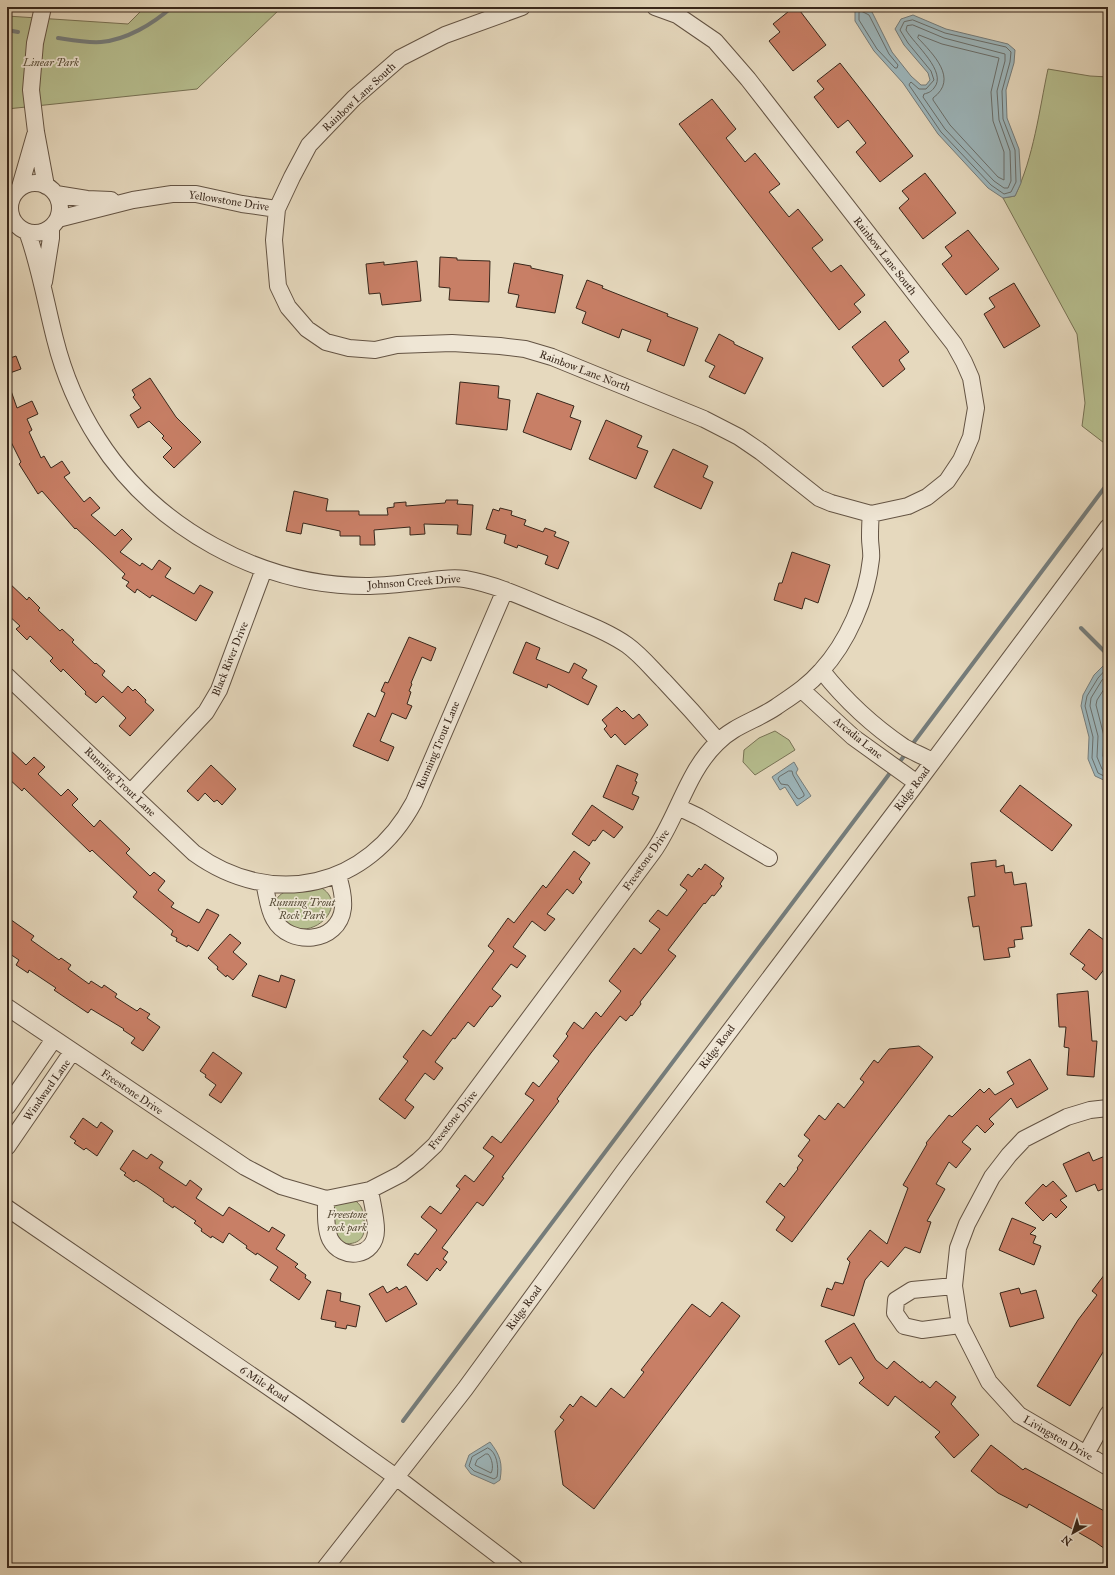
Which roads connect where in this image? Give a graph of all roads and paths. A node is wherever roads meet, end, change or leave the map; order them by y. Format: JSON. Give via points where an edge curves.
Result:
{"nodes":[{"id":1,"x":43,"y":7,"type":"edge"},
{"id":2,"x":522,"y":7,"type":"edge"},
{"id":3,"x":655,"y":7,"type":"edge"},
{"id":4,"x":36,"y":132,"type":"junction"},
{"id":5,"x":20,"y":187,"type":"junction"},
{"id":6,"x":51,"y":190,"type":"junction"},
{"id":7,"x":133,"y":200,"type":"junction"},
{"id":8,"x":8,"y":206,"type":"edge"},
{"id":9,"x":277,"y":209,"type":"junction"},
{"id":10,"x":55,"y":224,"type":"junction"},
{"id":11,"x":19,"y":232,"type":"edge"},
{"id":12,"x":43,"y":290,"type":"junction"},
{"id":13,"x":870,"y":514,"type":"junction"},
{"id":14,"x":1108,"y":527,"type":"edge"},
{"id":15,"x":264,"y":569,"type":"junction"},
{"id":16,"x":505,"y":590,"type":"junction"},
{"id":17,"x":822,"y":671,"type":"junction"},
{"id":18,"x":7,"y":676,"type":"edge"},
{"id":19,"x":802,"y":690,"type":"junction"},
{"id":20,"x":718,"y":741,"type":"junction"},
{"id":21,"x":932,"y":761,"type":"junction"},
{"id":22,"x":917,"y":783,"type":"junction"},
{"id":23,"x":131,"y":792,"type":"junction"},
{"id":24,"x":678,"y":807,"type":"junction"},
{"id":25,"x":769,"y":858,"type":"dead end"},
{"id":26,"x":338,"y":875,"type":"junction"},
{"id":27,"x":264,"y":883,"type":"junction"},
{"id":28,"x":7,"y":1007,"type":"edge"},
{"id":29,"x":54,"y":1039,"type":"junction"},
{"id":30,"x":72,"y":1052,"type":"junction"},
{"id":31,"x":7,"y":1107,"type":"edge"},
{"id":32,"x":1108,"y":1108,"type":"edge"},
{"id":33,"x":7,"y":1147,"type":"edge"},
{"id":34,"x":370,"y":1190,"type":"junction"},
{"id":35,"x":326,"y":1199,"type":"junction"},
{"id":36,"x":7,"y":1208,"type":"edge"},
{"id":37,"x":954,"y":1286,"type":"junction"},
{"id":38,"x":960,"y":1325,"type":"junction"},
{"id":39,"x":1108,"y":1414,"type":"edge"},
{"id":40,"x":1086,"y":1454,"type":"junction"},
{"id":41,"x":1108,"y":1467,"type":"edge"},
{"id":42,"x":396,"y":1477,"type":"junction"},
{"id":43,"x":326,"y":1568,"type":"edge"},
{"id":44,"x":515,"y":1568,"type":"edge"}],
"edges":[{"from":1,"to":4,"type":"street","via":[[35,43],[31,90]]},
{"from":2,"to":9,"type":"street","name":"Rainbow Lane South","via":[[445,35],[400,58],[354,98],[309,146]]},
{"from":3,"to":13,"type":"street","name":"Rainbow Lane South","via":[[677,15],[715,41],[748,79],[954,344],[969,372],[976,408],[971,437],[962,460],[947,481],[927,497],[908,506]]},
{"from":4,"to":5,"type":"street"},
{"from":4,"to":6,"type":"street"},
{"from":5,"to":6,"type":"street","via":[[33,183]]},
{"from":5,"to":8,"type":"street"},
{"from":6,"to":7,"type":"street","name":"Yellowstone Drive","via":[[87,199]]},
{"from":6,"to":10,"type":"street","via":[[60,202],[61,210]]},
{"from":7,"to":9,"type":"street","name":"Yellowstone Drive","via":[[172,194],[196,194]]},
{"from":7,"to":10,"type":"street","name":"Yellowstone Drive"},
{"from":8,"to":11,"type":"street"},
{"from":9,"to":13,"type":"street","name":"Rainbow Lane North","via":[[274,240],[278,286],[288,307],[307,329],[326,342],[349,348],[375,350],[396,345],[452,343],[500,346],[525,349],[552,357],[704,419],[761,452],[819,498]]},
{"from":10,"to":11,"type":"street","via":[[38,234]]},
{"from":10,"to":12,"type":"street","name":"Johnson Creek Drive"},
{"from":11,"to":12,"type":"street","name":"Johnson Creek Drive"},
{"from":12,"to":15,"type":"street","name":"Johnson Creek Drive","via":[[56,344],[72,391],[108,454],[139,490],[188,531]]},
{"from":13,"to":17,"type":"street","name":"Freestone Drive","via":[[871,558],[863,596],[847,634]]},
{"from":14,"to":21,"type":"street","name":"Ridge Road"},
{"from":15,"to":16,"type":"street","name":"Johnson Creek Drive","via":[[294,578],[340,584],[384,585],[463,578]]},
{"from":15,"to":23,"type":"street","name":"Black River Drive","via":[[214,700],[206,712]]},
{"from":16,"to":20,"type":"street","name":"Johnson Creek Drive","via":[[607,633],[627,645]]},
{"from":16,"to":26,"type":"street","name":"Running Trout Lane","via":[[407,816],[372,854]]},
{"from":17,"to":19,"type":"street","name":"Freestone Drive"},
{"from":17,"to":21,"type":"street","name":"Arcadia Lane","via":[[866,718],[904,747]]},
{"from":18,"to":23,"type":"street","name":"Running Trout Lane"},
{"from":19,"to":20,"type":"street","name":"Freestone Drive"},
{"from":19,"to":22,"type":"street","name":"Arcadia Lane","via":[[853,737]]},
{"from":20,"to":24,"type":"street","name":"Freestone Drive","via":[[693,774]]},
{"from":21,"to":22,"type":"street","name":"Ridge Road"},
{"from":22,"to":42,"type":"street","name":"Ridge Road","via":[[628,1164],[465,1390]]},
{"from":23,"to":27,"type":"street","name":"Running Trout Lane","via":[[203,860],[237,876]]},
{"from":24,"to":25,"type":"street","via":[[700,817]]},
{"from":24,"to":34,"type":"street","name":"Freestone Drive","via":[[653,852],[435,1145],[401,1174]]},
{"from":26,"to":27,"type":"street","name":"Running Trout Lane","via":[[286,885]]},
{"from":26,"to":27,"type":"street","via":[[343,903],[340,918],[324,935],[309,938],[293,936],[279,926],[273,918]]},
{"from":28,"to":29,"type":"street","name":"Freestone Drive"},
{"from":29,"to":30,"type":"street","name":"Freestone Drive"},
{"from":29,"to":31,"type":"street","name":"Windward Lane"},
{"from":30,"to":33,"type":"street","name":"Windward Lane"},
{"from":30,"to":35,"type":"street","name":"Freestone Drive","via":[[245,1167],[281,1186]]},
{"from":32,"to":37,"type":"street","name":"Livingston Drive","via":[[1066,1117],[1024,1139],[1009,1155],[992,1177],[967,1224],[958,1248]]},
{"from":34,"to":35,"type":"street","name":"Freestone Drive"},
{"from":34,"to":35,"type":"street","via":[[376,1231],[367,1250],[358,1254],[337,1248],[330,1238]]},
{"from":36,"to":42,"type":"street","name":"6 Mile Road"},
{"from":37,"to":38,"type":"street","name":"Livingston Drive"},
{"from":37,"to":38,"type":"street","via":[[912,1290],[896,1300],[895,1313],[904,1326],[922,1330]]},
{"from":38,"to":40,"type":"street","name":"Livingston Drive","via":[[989,1382],[1019,1415]]},
{"from":39,"to":40,"type":"street"},
{"from":40,"to":41,"type":"street","name":"Livingston Drive"},
{"from":42,"to":43,"type":"street","name":"Ridge Road"},
{"from":42,"to":44,"type":"street","name":"6 Mile Road"}]}
